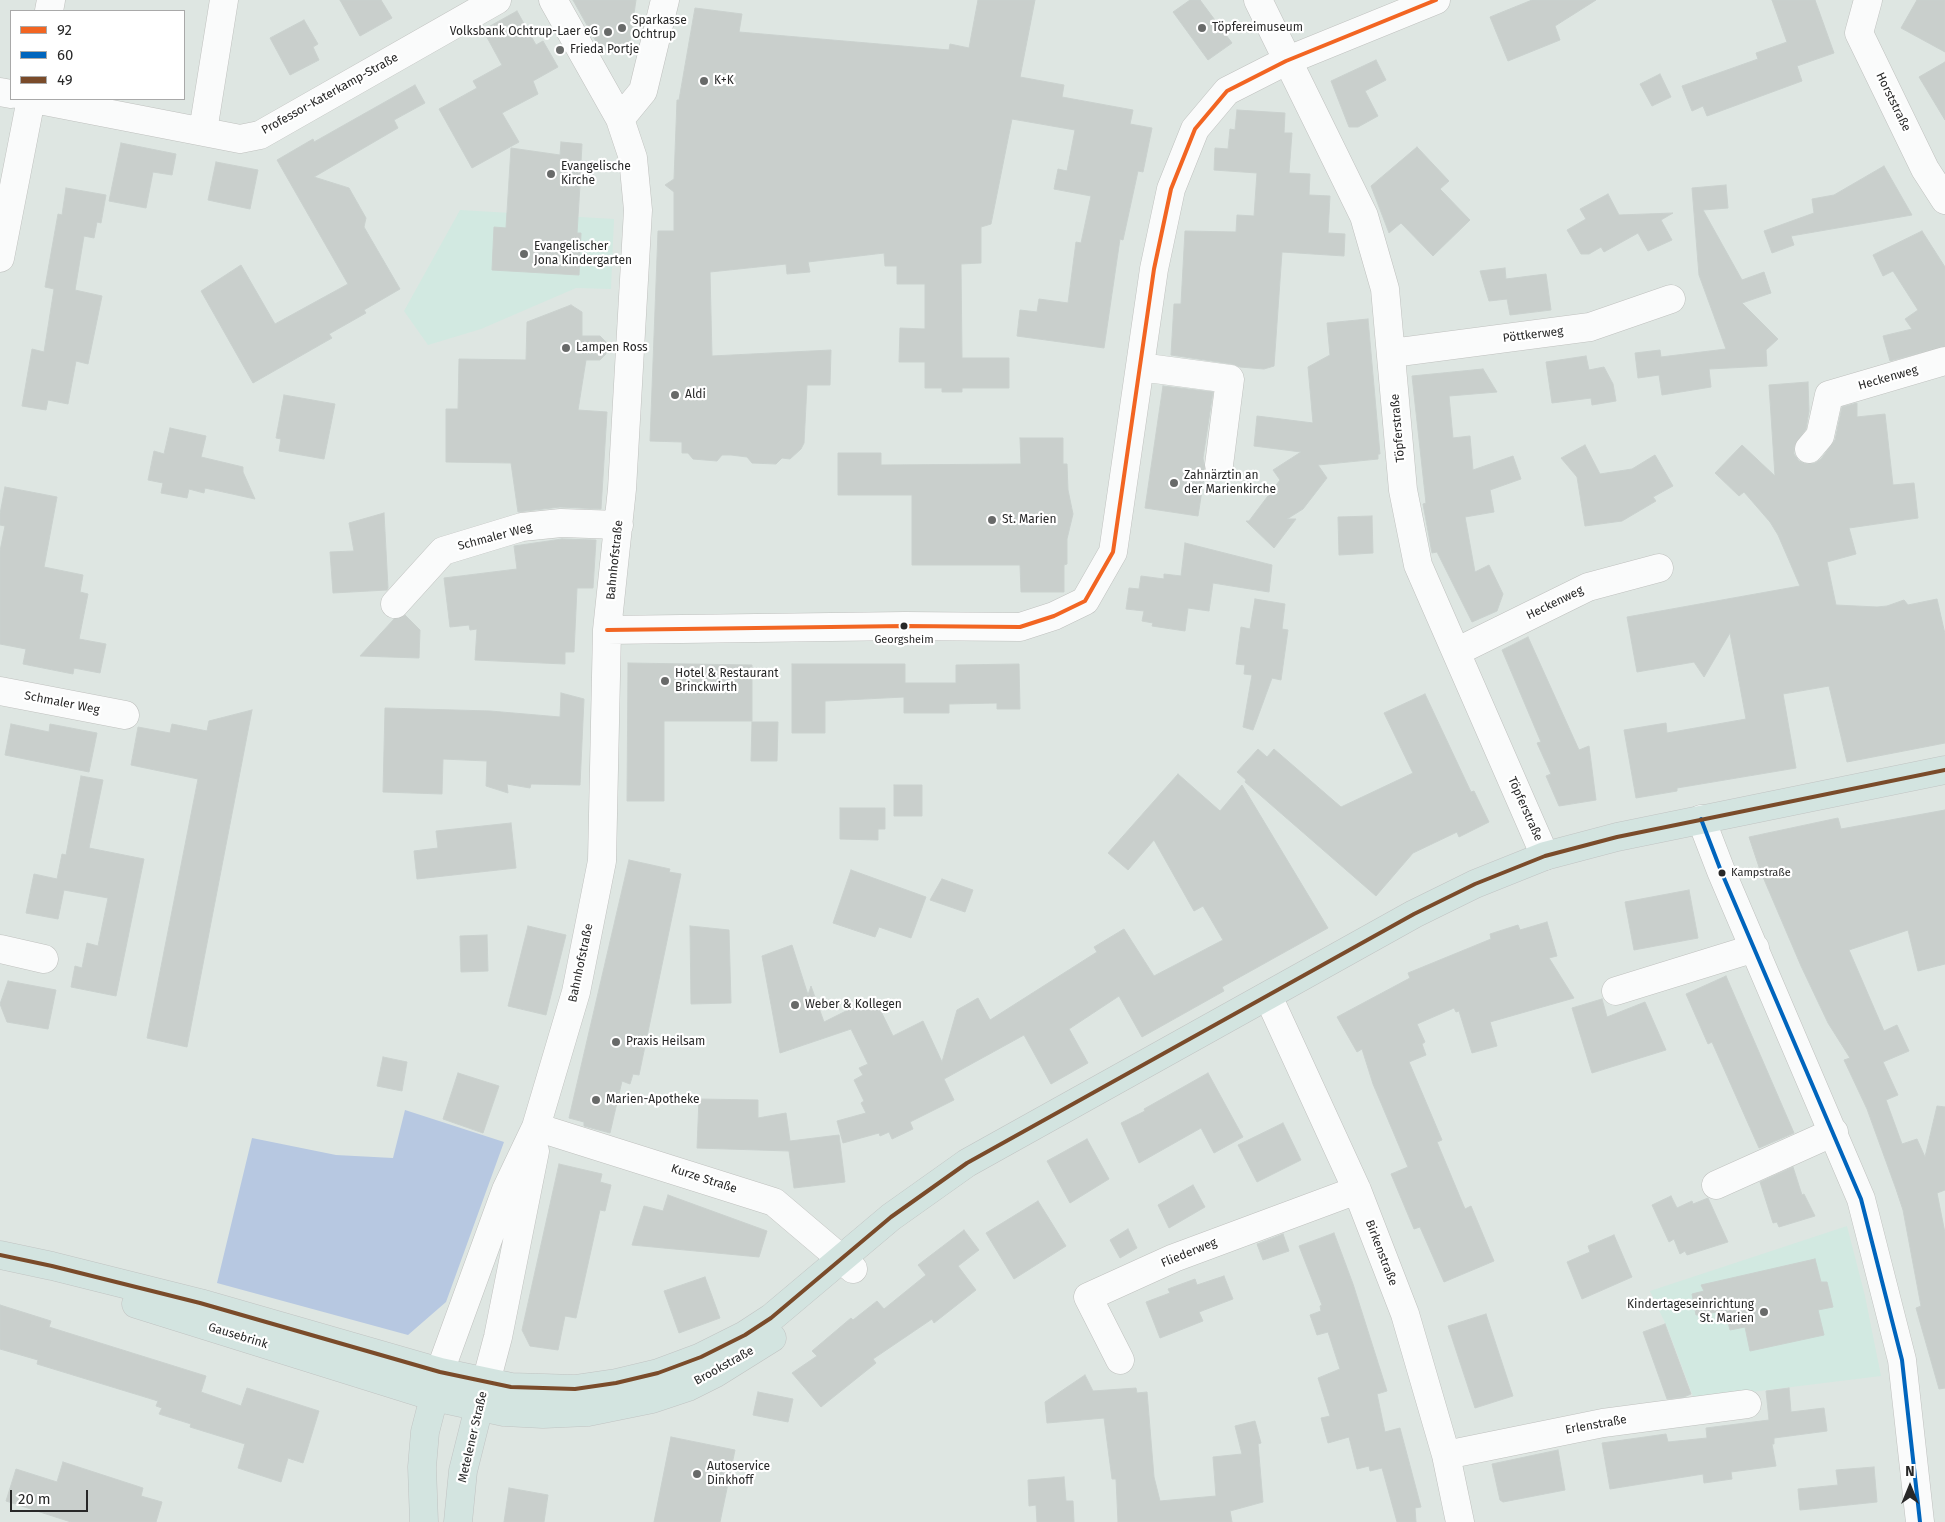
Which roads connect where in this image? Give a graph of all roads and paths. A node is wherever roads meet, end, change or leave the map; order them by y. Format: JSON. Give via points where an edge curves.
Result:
{"nodes":[{"id":1,"x":224,"y":0,"type":"edge"},
{"id":2,"x":497,"y":0,"type":"edge"},
{"id":3,"x":552,"y":0,"type":"edge"},
{"id":4,"x":665,"y":0,"type":"edge"},
{"id":5,"x":1258,"y":0,"type":"edge"},
{"id":6,"x":1436,"y":0,"type":"edge"},
{"id":7,"x":1868,"y":0,"type":"edge"},
{"id":8,"x":1286,"y":61,"type":"junction"},
{"id":9,"x":32,"y":100,"type":"edge"},
{"id":10,"x":37,"y":100,"type":"edge"},
{"id":11,"x":620,"y":119,"type":"junction"},
{"id":12,"x":203,"y":131,"type":"junction"},
{"id":13,"x":1945,"y":200,"type":"edge"},
{"id":14,"x":0,"y":258,"type":"edge"},
{"id":15,"x":1671,"y":299,"type":"dead end"},
{"id":16,"x":1392,"y":353,"type":"junction"},
{"id":17,"x":1945,"y":361,"type":"edge"},
{"id":18,"x":1140,"y":367,"type":"junction"},
{"id":19,"x":1810,"y":449,"type":"dead end"},
{"id":20,"x":1219,"y":465,"type":"dead end"},
{"id":21,"x":619,"y":525,"type":"junction"},
{"id":22,"x":1659,"y":568,"type":"dead end"},
{"id":23,"x":395,"y":604,"type":"dead end"},
{"id":24,"x":607,"y":630,"type":"junction"},
{"id":25,"x":1456,"y":652,"type":"junction"},
{"id":26,"x":0,"y":691,"type":"edge"},
{"id":27,"x":125,"y":714,"type":"dead end"},
{"id":28,"x":1945,"y":770,"type":"edge"},
{"id":29,"x":1701,"y":819,"type":"junction"},
{"id":30,"x":1545,"y":856,"type":"junction"},
{"id":31,"x":1755,"y":948,"type":"junction"},
{"id":32,"x":0,"y":949,"type":"edge"},
{"id":33,"x":44,"y":959,"type":"dead end"},
{"id":34,"x":1616,"y":991,"type":"dead end"},
{"id":35,"x":1268,"y":996,"type":"junction"},
{"id":36,"x":536,"y":1127,"type":"junction"},
{"id":37,"x":1834,"y":1132,"type":"junction"},
{"id":38,"x":1716,"y":1184,"type":"dead end"},
{"id":39,"x":1357,"y":1190,"type":"junction"},
{"id":40,"x":0,"y":1256,"type":"edge"},
{"id":41,"x":847,"y":1264,"type":"junction"},
{"id":42,"x":1120,"y":1360,"type":"dead end"},
{"id":43,"x":437,"y":1384,"type":"junction"},
{"id":44,"x":482,"y":1395,"type":"junction"},
{"id":45,"x":1748,"y":1404,"type":"dead end"},
{"id":46,"x":1446,"y":1455,"type":"junction"},
{"id":47,"x":424,"y":1522,"type":"edge"},
{"id":48,"x":458,"y":1522,"type":"edge"},
{"id":49,"x":1460,"y":1522,"type":"edge"},
{"id":50,"x":1920,"y":1522,"type":"edge"}],
"edges":[{"from":1,"to":12,"type":"street"},
{"from":2,"to":12,"type":"street","name":"Professor-Katerkamp-Straße","via":[[260,134],[240,139]]},
{"from":3,"to":11,"type":"street","name":"Bahnhofstraße"},
{"from":4,"to":11,"type":"street","via":[[644,91]]},
{"from":5,"to":8,"type":"street","name":"Töpferstraße"},
{"from":6,"to":8,"type":"street"},
{"from":7,"to":13,"type":"street","name":"Horststraße","via":[[1859,33],[1925,170]]},
{"from":8,"to":16,"type":"street","name":"Töpferstraße","via":[[1364,216],[1385,289]]},
{"from":8,"to":18,"type":"street","via":[[1227,91],[1195,129],[1171,189],[1154,269]]},
{"from":9,"to":14,"type":"street"},
{"from":10,"to":12,"type":"street","name":"Professor-Katerkamp-Straße"},
{"from":11,"to":21,"type":"street","name":"Bahnhofstraße","via":[[633,158],[638,210]]},
{"from":15,"to":16,"type":"street","name":"Pöttkerweg","via":[[1590,327]]},
{"from":16,"to":25,"type":"street","name":"Töpferstraße","via":[[1403,490],[1418,565]]},
{"from":17,"to":19,"type":"street","name":"Heckenweg","via":[[1828,395],[1820,436]]},
{"from":18,"to":20,"type":"street","via":[[1230,379]]},
{"from":18,"to":24,"type":"street","via":[[1114,552],[1085,601],[1020,627]]},
{"from":21,"to":23,"type":"street","name":"Schmaler Weg","via":[[522,527],[443,551]]},
{"from":21,"to":24,"type":"street","name":"Bahnhofstraße"},
{"from":22,"to":25,"type":"street","name":"Heckenweg","via":[[1588,587]]},
{"from":24,"to":36,"type":"street","name":"Bahnhofstraße","via":[[602,861],[576,992]]},
{"from":25,"to":30,"type":"street","name":"Töpferstraße"},
{"from":26,"to":27,"type":"street","name":"Schmaler Weg"},
{"from":28,"to":29,"type":"main road","name":"Brookstraße"},
{"from":29,"to":30,"type":"main road","name":"Brookstraße","via":[[1617,836]]},
{"from":29,"to":31,"type":"street"},
{"from":30,"to":35,"type":"main road","name":"Brookstraße","via":[[1475,884],[1414,914]]},
{"from":31,"to":34,"type":"street"},
{"from":31,"to":37,"type":"street"},
{"from":32,"to":33,"type":"street"},
{"from":35,"to":39,"type":"street","name":"Birkenstraße"},
{"from":35,"to":41,"type":"main road","name":"Brookstraße","via":[[968,1162],[891,1217]]},
{"from":36,"to":41,"type":"street","name":"Kurze Straße","via":[[774,1202]]},
{"from":36,"to":43,"type":"street","name":"Bahnhofstraße","via":[[506,1190]]},
{"from":36,"to":44,"type":"street","name":"Bahnhofstraße","via":[[535,1155],[498,1337]]},
{"from":37,"to":38,"type":"street"},
{"from":37,"to":50,"type":"street","via":[[1861,1199],[1902,1360]]},
{"from":39,"to":42,"type":"street","name":"Fliederweg","via":[[1174,1258],[1088,1297]]},
{"from":39,"to":46,"type":"street","name":"Birkenstraße","via":[[1405,1314]]},
{"from":40,"to":43,"type":"main road","name":"Gausebrink","via":[[200,1303]]},
{"from":41,"to":44,"type":"main road","name":"Brookstraße","via":[[746,1335],[702,1357],[658,1373],[575,1389],[511,1387]]},
{"from":43,"to":44,"type":"main road","name":"Brookstraße"},
{"from":43,"to":47,"type":"main road","via":[[425,1432],[422,1467]]},
{"from":44,"to":48,"type":"main road","name":"Metelener Straße","via":[[463,1471]]},
{"from":45,"to":46,"type":"street","name":"Erlenstraße","via":[[1603,1423]]},
{"from":46,"to":49,"type":"street","name":"Birkenstraße"}]}
